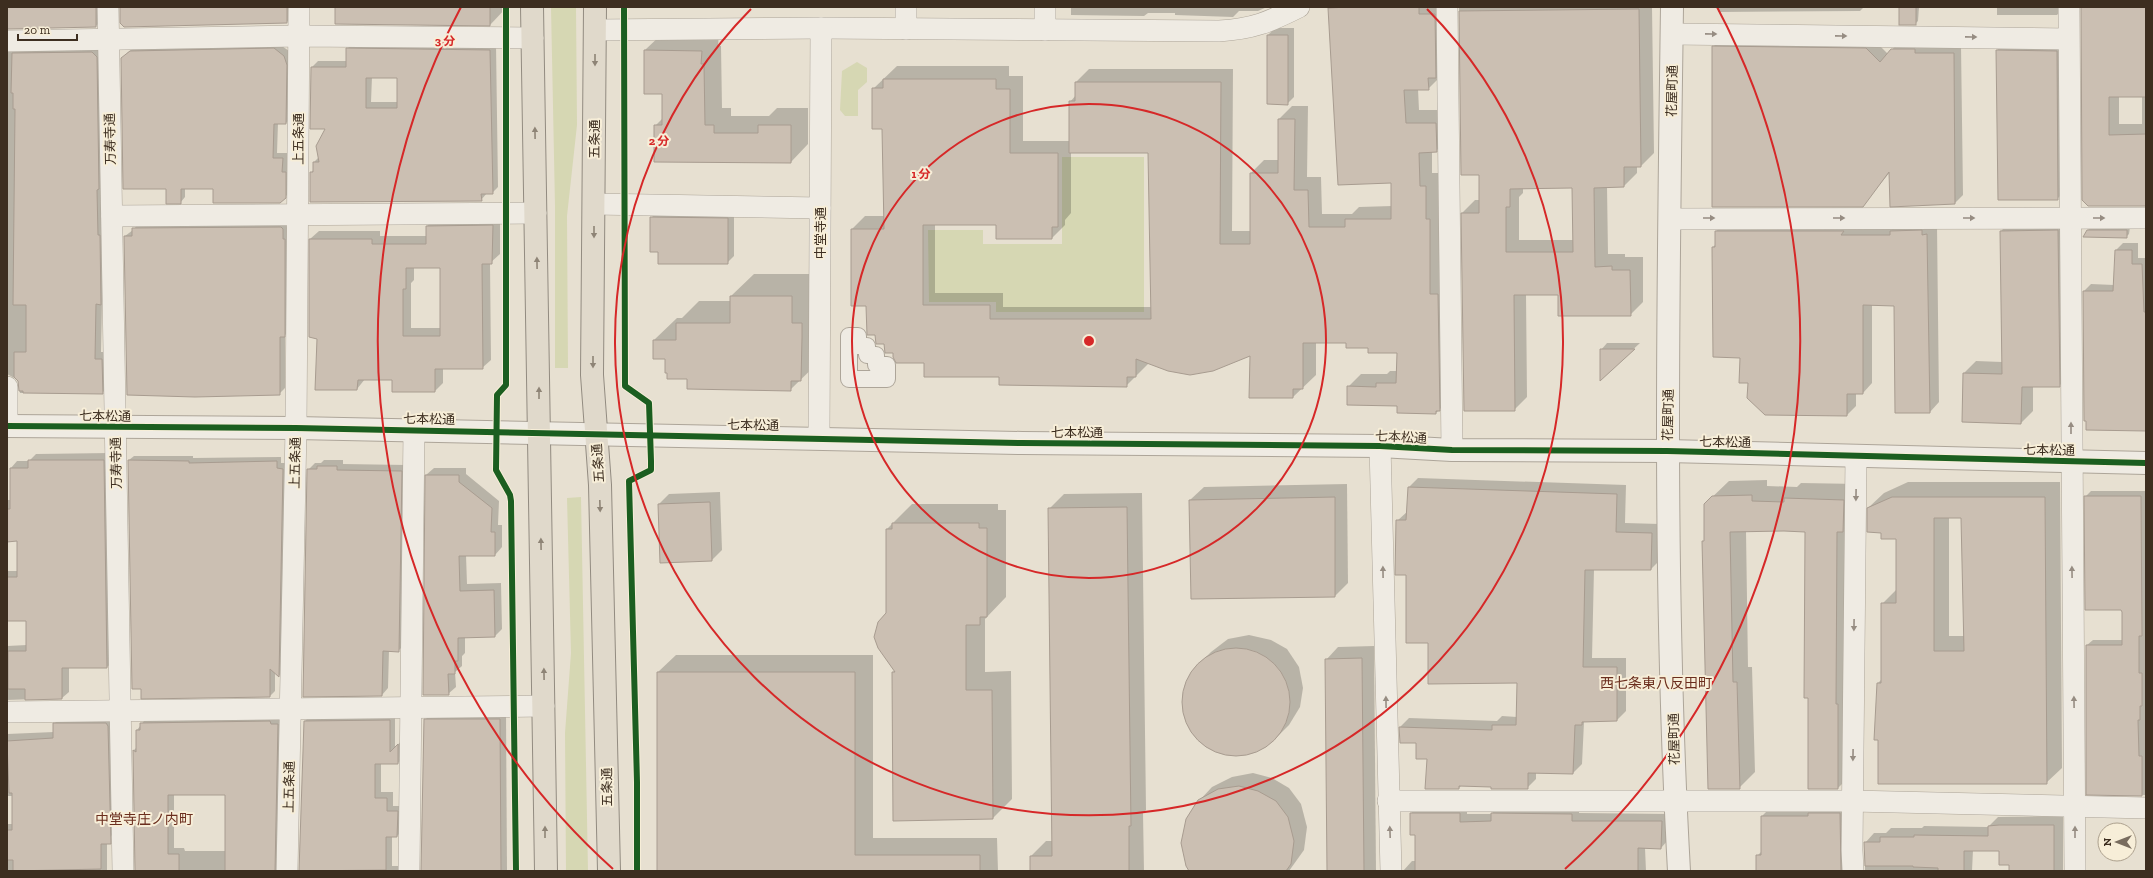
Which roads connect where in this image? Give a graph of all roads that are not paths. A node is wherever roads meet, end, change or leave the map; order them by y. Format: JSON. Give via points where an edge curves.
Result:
{"nodes":[{"id":1,"x":108,"y":7,"type":"edge"},
{"id":2,"x":299,"y":7,"type":"edge"},
{"id":3,"x":532,"y":7,"type":"edge"},
{"id":4,"x":595,"y":7,"type":"edge"},
{"id":5,"x":906,"y":7,"type":"edge"},
{"id":6,"x":1046,"y":7,"type":"edge"},
{"id":7,"x":1299,"y":7,"type":"edge"},
{"id":8,"x":1447,"y":7,"type":"edge"},
{"id":9,"x":1672,"y":7,"type":"edge"},
{"id":10,"x":2068,"y":7,"type":"edge"},
{"id":11,"x":821,"y":28,"type":"junction"},
{"id":12,"x":906,"y":29,"type":"junction"},
{"id":13,"x":595,"y":30,"type":"junction"},
{"id":14,"x":1045,"y":30,"type":"junction"},
{"id":15,"x":1672,"y":34,"type":"junction"},
{"id":16,"x":299,"y":36,"type":"junction"},
{"id":17,"x":533,"y":38,"type":"junction"},
{"id":18,"x":109,"y":39,"type":"junction"},
{"id":19,"x":2068,"y":39,"type":"junction"},
{"id":20,"x":7,"y":41,"type":"edge"},
{"id":21,"x":594,"y":204,"type":"junction"},
{"id":22,"x":820,"y":208,"type":"junction"},
{"id":23,"x":536,"y":213,"type":"junction"},
{"id":24,"x":298,"y":215,"type":"junction"},
{"id":25,"x":112,"y":216,"type":"junction"},
{"id":26,"x":2069,"y":218,"type":"junction"},
{"id":27,"x":2146,"y":218,"type":"edge"},
{"id":28,"x":1670,"y":219,"type":"junction"},
{"id":29,"x":7,"y":387,"type":"edge"},
{"id":30,"x":7,"y":426,"type":"edge"},
{"id":31,"x":115,"y":427,"type":"junction"},
{"id":32,"x":296,"y":428,"type":"junction"},
{"id":33,"x":414,"y":430,"type":"junction"},
{"id":34,"x":539,"y":432,"type":"junction"},
{"id":35,"x":596,"y":433,"type":"junction"},
{"id":36,"x":819,"y":438,"type":"junction"},
{"id":37,"x":1380,"y":446,"type":"junction"},
{"id":38,"x":1452,"y":450,"type":"junction"},
{"id":39,"x":1668,"y":451,"type":"junction"},
{"id":40,"x":1856,"y":456,"type":"junction"},
{"id":41,"x":2071,"y":462,"type":"junction"},
{"id":42,"x":2146,"y":463,"type":"edge"},
{"id":43,"x":544,"y":706,"type":"junction"},
{"id":44,"x":411,"y":708,"type":"junction"},
{"id":45,"x":290,"y":709,"type":"junction"},
{"id":46,"x":120,"y":711,"type":"junction"},
{"id":47,"x":7,"y":712,"type":"edge"},
{"id":48,"x":1675,"y":800,"type":"junction"},
{"id":49,"x":1388,"y":801,"type":"junction"},
{"id":50,"x":1852,"y":801,"type":"junction"},
{"id":51,"x":2075,"y":807,"type":"junction"},
{"id":52,"x":2146,"y":808,"type":"edge"},
{"id":53,"x":123,"y":871,"type":"edge"},
{"id":54,"x":287,"y":871,"type":"edge"},
{"id":55,"x":409,"y":871,"type":"edge"},
{"id":56,"x":546,"y":871,"type":"edge"},
{"id":57,"x":609,"y":871,"type":"edge"},
{"id":58,"x":1391,"y":871,"type":"edge"},
{"id":59,"x":1679,"y":871,"type":"edge"},
{"id":60,"x":1853,"y":871,"type":"edge"},
{"id":61,"x":2075,"y":871,"type":"edge"}],
"edges":[{"from":1,"to":18,"type":"street","name":"万寿寺通"},
{"from":2,"to":16,"type":"street","name":"上五条通"},
{"from":3,"to":17,"type":"highway"},
{"from":4,"to":13,"type":"highway","name":"五条通"},
{"from":5,"to":12,"type":"street"},
{"from":6,"to":14,"type":"street"},
{"from":7,"to":14,"type":"street","via":[[1268,23],[1237,30]]},
{"from":8,"to":38,"type":"street"},
{"from":9,"to":15,"type":"street","name":"花屋町通"},
{"from":10,"to":19,"type":"street"},
{"from":11,"to":12,"type":"street"},
{"from":11,"to":13,"type":"street"},
{"from":11,"to":22,"type":"street","name":"中堂寺通"},
{"from":12,"to":14,"type":"street"},
{"from":13,"to":21,"type":"highway","name":"五条通","one_way":true},
{"from":15,"to":19,"type":"street","one_way":true},
{"from":15,"to":28,"type":"street","name":"花屋町通"},
{"from":16,"to":17,"type":"street"},
{"from":16,"to":18,"type":"street"},
{"from":16,"to":24,"type":"street","name":"上五条通"},
{"from":23,"to":17,"type":"highway","one_way":true},
{"from":18,"to":20,"type":"street"},
{"from":18,"to":25,"type":"street","name":"万寿寺通"},
{"from":19,"to":26,"type":"street"},
{"from":21,"to":22,"type":"street"},
{"from":21,"to":35,"type":"highway","name":"五条通","one_way":true,"via":[[592,375]]},
{"from":22,"to":36,"type":"street","name":"中堂寺通"},
{"from":23,"to":24,"type":"street"},
{"from":34,"to":23,"type":"highway","one_way":true},
{"from":24,"to":25,"type":"street"},
{"from":24,"to":32,"type":"street","name":"上五条通"},
{"from":25,"to":31,"type":"street","name":"万寿寺通"},
{"from":26,"to":27,"type":"street","one_way":true},
{"from":28,"to":26,"type":"street","one_way":true},
{"from":41,"to":26,"type":"street","one_way":true},
{"from":28,"to":39,"type":"street","name":"花屋町通"},
{"from":29,"to":30,"type":"street"},
{"from":30,"to":31,"type":"street","name":"七本松通"},
{"from":31,"to":32,"type":"street","name":"七本松通"},
{"from":31,"to":46,"type":"street","name":"万寿寺通"},
{"from":32,"to":33,"type":"street","name":"七本松通"},
{"from":32,"to":45,"type":"street","name":"上五条通"},
{"from":33,"to":34,"type":"street","name":"七本松通"},
{"from":33,"to":44,"type":"street"},
{"from":34,"to":35,"type":"street","name":"七本松通"},
{"from":43,"to":34,"type":"highway","one_way":true},
{"from":35,"to":36,"type":"street","name":"七本松通"},
{"from":35,"to":57,"type":"highway","name":"五条通","one_way":true,"via":[[600,486]]},
{"from":36,"to":37,"type":"street","name":"七本松通","via":[[1022,443]]},
{"from":37,"to":38,"type":"street","name":"七本松通"},
{"from":49,"to":37,"type":"street","one_way":true},
{"from":38,"to":39,"type":"street","name":"七本松通"},
{"from":39,"to":40,"type":"street","name":"七本松通"},
{"from":39,"to":48,"type":"street","name":"花屋町通"},
{"from":40,"to":41,"type":"street","name":"七本松通"},
{"from":40,"to":50,"type":"street","one_way":true},
{"from":41,"to":42,"type":"street","name":"七本松通"},
{"from":51,"to":41,"type":"street","one_way":true},
{"from":43,"to":44,"type":"street"},
{"from":56,"to":43,"type":"highway","one_way":true},
{"from":44,"to":45,"type":"street"},
{"from":44,"to":55,"type":"street"},
{"from":45,"to":46,"type":"street"},
{"from":45,"to":54,"type":"street","name":"上五条通"},
{"from":46,"to":47,"type":"street"},
{"from":46,"to":53,"type":"street","name":"万寿寺通"},
{"from":48,"to":49,"type":"street"},
{"from":48,"to":50,"type":"street"},
{"from":48,"to":59,"type":"street","name":"花屋町通"},
{"from":58,"to":49,"type":"street","one_way":true},
{"from":50,"to":51,"type":"street"},
{"from":50,"to":60,"type":"street"},
{"from":51,"to":52,"type":"street"},
{"from":61,"to":51,"type":"street","one_way":true}]}
